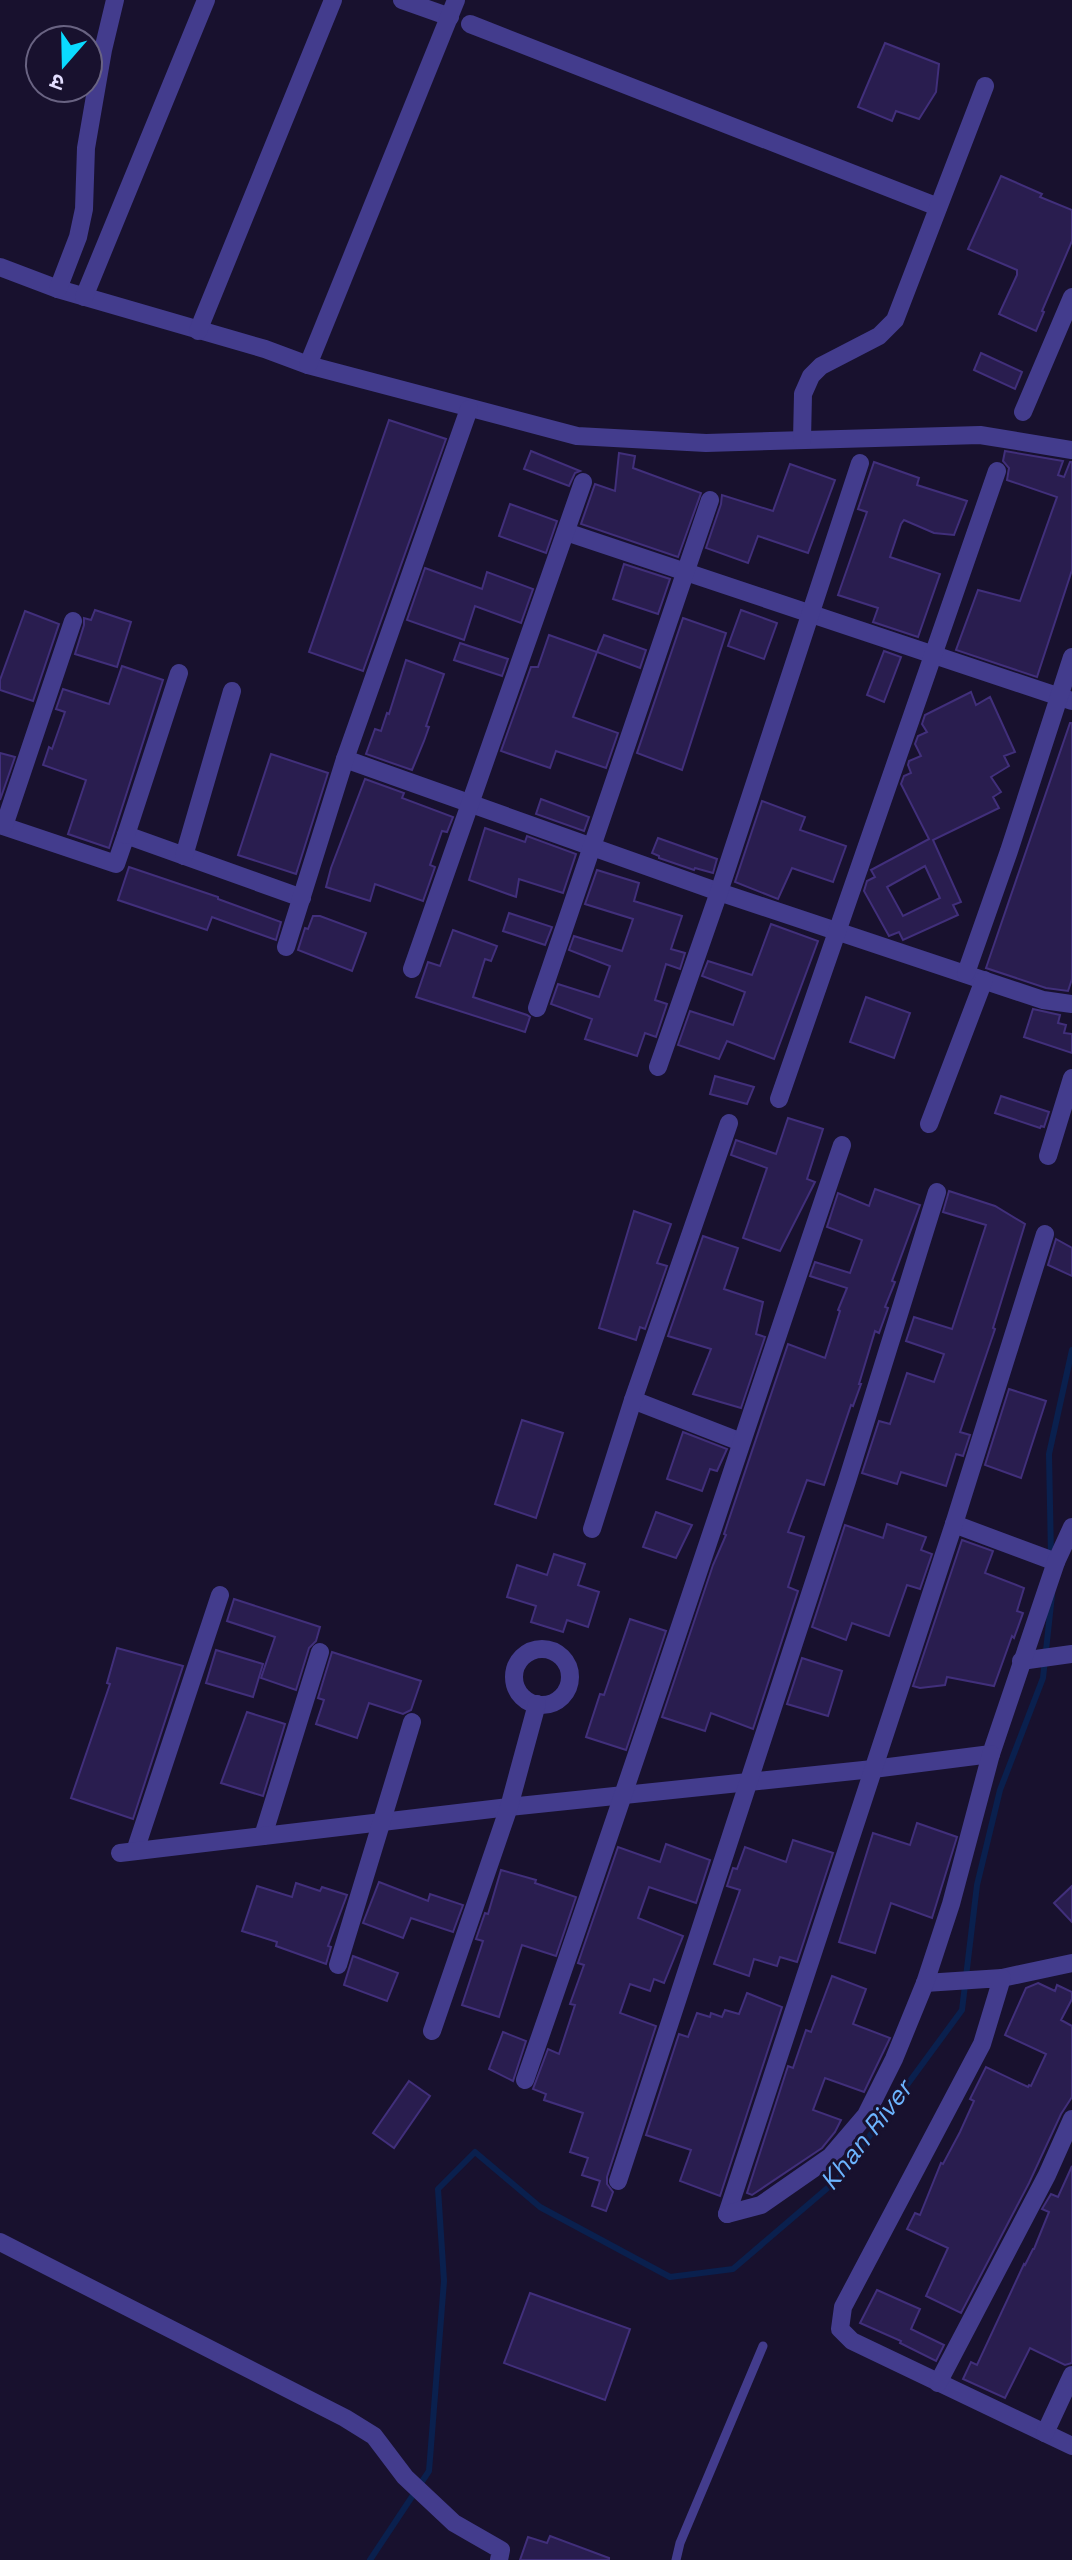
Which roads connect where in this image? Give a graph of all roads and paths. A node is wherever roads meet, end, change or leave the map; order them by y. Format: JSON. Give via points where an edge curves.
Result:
{"nodes":[{"id":1,"x":115,"y":0,"type":"edge"},
{"id":2,"x":206,"y":0,"type":"edge"},
{"id":3,"x":333,"y":0,"type":"edge"},
{"id":4,"x":402,"y":0,"type":"edge"},
{"id":5,"x":453,"y":8,"type":"edge"},
{"id":6,"x":470,"y":24,"type":"dead end"},
{"id":7,"x":985,"y":86,"type":"dead end"},
{"id":8,"x":938,"y":207,"type":"junction"},
{"id":9,"x":0,"y":267,"type":"edge"},
{"id":10,"x":58,"y":289,"type":"junction"},
{"id":11,"x":84,"y":297,"type":"junction"},
{"id":12,"x":1072,"y":297,"type":"edge"},
{"id":13,"x":198,"y":331,"type":"junction"},
{"id":14,"x":308,"y":365,"type":"junction"},
{"id":15,"x":469,"y":409,"type":"junction"},
{"id":16,"x":1023,"y":412,"type":"dead end"},
{"id":17,"x":802,"y":440,"type":"junction"},
{"id":18,"x":1072,"y":450,"type":"edge"},
{"id":19,"x":860,"y":463,"type":"dead end"},
{"id":20,"x":997,"y":471,"type":"dead end"},
{"id":21,"x":583,"y":482,"type":"dead end"},
{"id":22,"x":710,"y":500,"type":"dead end"},
{"id":23,"x":566,"y":532,"type":"junction"},
{"id":24,"x":686,"y":571,"type":"junction"},
{"id":25,"x":810,"y":613,"type":"junction"},
{"id":26,"x":73,"y":621,"type":"dead end"},
{"id":27,"x":933,"y":655,"type":"junction"},
{"id":28,"x":1072,"y":657,"type":"edge"},
{"id":29,"x":179,"y":673,"type":"dead end"},
{"id":30,"x":232,"y":691,"type":"dead end"},
{"id":31,"x":1066,"y":699,"type":"edge"},
{"id":32,"x":345,"y":759,"type":"junction"},
{"id":33,"x":471,"y":803,"type":"junction"},
{"id":34,"x":2,"y":825,"type":"edge"},
{"id":35,"x":126,"y":835,"type":"junction"},
{"id":36,"x":592,"y":847,"type":"junction"},
{"id":37,"x":184,"y":856,"type":"junction"},
{"id":38,"x":719,"y":892,"type":"junction"},
{"id":39,"x":302,"y":898,"type":"junction"},
{"id":40,"x":837,"y":931,"type":"junction"},
{"id":41,"x":286,"y":947,"type":"dead end"},
{"id":42,"x":412,"y":969,"type":"dead end"},
{"id":43,"x":966,"y":973,"type":"junction"},
{"id":44,"x":984,"y":980,"type":"junction"},
{"id":45,"x":1072,"y":1004,"type":"edge"},
{"id":46,"x":537,"y":1008,"type":"dead end"},
{"id":47,"x":658,"y":1067,"type":"dead end"},
{"id":48,"x":1072,"y":1078,"type":"edge"},
{"id":49,"x":779,"y":1099,"type":"dead end"},
{"id":50,"x":729,"y":1123,"type":"dead end"},
{"id":51,"x":929,"y":1124,"type":"dead end"},
{"id":52,"x":842,"y":1145,"type":"dead end"},
{"id":53,"x":1048,"y":1156,"type":"dead end"},
{"id":54,"x":937,"y":1192,"type":"dead end"},
{"id":55,"x":1045,"y":1234,"type":"dead end"},
{"id":56,"x":633,"y":1400,"type":"junction"},
{"id":57,"x":741,"y":1442,"type":"junction"},
{"id":58,"x":954,"y":1524,"type":"junction"},
{"id":59,"x":1072,"y":1527,"type":"edge"},
{"id":60,"x":592,"y":1529,"type":"dead end"},
{"id":61,"x":1056,"y":1562,"type":"junction"},
{"id":62,"x":220,"y":1595,"type":"dead end"},
{"id":63,"x":320,"y":1652,"type":"dead end"},
{"id":64,"x":1072,"y":1654,"type":"edge"},
{"id":65,"x":1021,"y":1661,"type":"junction"},
{"id":66,"x":537,"y":1704,"type":"dead end"},
{"id":67,"x":412,"y":1722,"type":"dead end"},
{"id":68,"x":991,"y":1754,"type":"junction"},
{"id":69,"x":873,"y":1769,"type":"junction"},
{"id":70,"x":747,"y":1781,"type":"junction"},
{"id":71,"x":625,"y":1796,"type":"junction"},
{"id":72,"x":509,"y":1807,"type":"junction"},
{"id":73,"x":381,"y":1822,"type":"junction"},
{"id":74,"x":263,"y":1836,"type":"junction"},
{"id":75,"x":1072,"y":1963,"type":"edge"},
{"id":76,"x":338,"y":1965,"type":"dead end"},
{"id":77,"x":1002,"y":1978,"type":"junction"},
{"id":78,"x":925,"y":1983,"type":"junction"},
{"id":79,"x":432,"y":2031,"type":"dead end"},
{"id":80,"x":525,"y":2080,"type":"dead end"},
{"id":81,"x":1072,"y":2119,"type":"edge"},
{"id":82,"x":618,"y":2181,"type":"dead end"},
{"id":83,"x":0,"y":2242,"type":"edge"},
{"id":84,"x":763,"y":2346,"type":"dead end"},
{"id":85,"x":1072,"y":2375,"type":"edge"},
{"id":86,"x":938,"y":2383,"type":"junction"},
{"id":87,"x":1045,"y":2433,"type":"junction"},
{"id":88,"x":1072,"y":2446,"type":"edge"},
{"id":89,"x":499,"y":2560,"type":"edge"},
{"id":90,"x":676,"y":2560,"type":"edge"}],
"edges":[{"from":1,"to":10,"type":"street","via":[[86,148],[84,209]]},
{"from":2,"to":11,"type":"street"},
{"from":3,"to":13,"type":"street"},
{"from":4,"to":5,"type":"street"},
{"from":5,"to":14,"type":"street"},
{"from":6,"to":8,"type":"street"},
{"from":7,"to":8,"type":"street"},
{"from":8,"to":17,"type":"street","via":[[895,320],[879,336],[811,376],[803,394]]},
{"from":9,"to":10,"type":"street"},
{"from":10,"to":11,"type":"street"},
{"from":11,"to":13,"type":"street"},
{"from":12,"to":16,"type":"street"},
{"from":13,"to":14,"type":"street"},
{"from":14,"to":15,"type":"street"},
{"from":15,"to":17,"type":"street","via":[[577,436],[706,443]]},
{"from":15,"to":32,"type":"street"},
{"from":17,"to":18,"type":"street","via":[[980,435]]},
{"from":19,"to":25,"type":"street"},
{"from":20,"to":27,"type":"street"},
{"from":21,"to":23,"type":"street"},
{"from":22,"to":24,"type":"street"},
{"from":23,"to":24,"type":"street"},
{"from":23,"to":33,"type":"street"},
{"from":24,"to":25,"type":"street"},
{"from":24,"to":36,"type":"street"},
{"from":25,"to":27,"type":"street"},
{"from":25,"to":38,"type":"street"},
{"from":26,"to":34,"type":"street"},
{"from":27,"to":31,"type":"street"},
{"from":27,"to":40,"type":"street"},
{"from":28,"to":31,"type":"street"},
{"from":29,"to":35,"type":"street"},
{"from":30,"to":37,"type":"street"},
{"from":31,"to":43,"type":"street"},
{"from":32,"to":33,"type":"street"},
{"from":32,"to":39,"type":"street"},
{"from":33,"to":36,"type":"street"},
{"from":33,"to":42,"type":"street"},
{"from":34,"to":35,"type":"street","via":[[116,864]]},
{"from":35,"to":37,"type":"street"},
{"from":36,"to":38,"type":"street"},
{"from":36,"to":46,"type":"street"},
{"from":37,"to":39,"type":"street"},
{"from":38,"to":40,"type":"street"},
{"from":38,"to":47,"type":"street"},
{"from":39,"to":41,"type":"street"},
{"from":40,"to":43,"type":"street"},
{"from":40,"to":49,"type":"street"},
{"from":43,"to":44,"type":"street"},
{"from":44,"to":45,"type":"street"},
{"from":44,"to":51,"type":"street"},
{"from":48,"to":53,"type":"street"},
{"from":50,"to":56,"type":"street"},
{"from":52,"to":57,"type":"street"},
{"from":54,"to":70,"type":"street"},
{"from":55,"to":58,"type":"street"},
{"from":56,"to":57,"type":"street"},
{"from":56,"to":60,"type":"street"},
{"from":57,"to":71,"type":"street"},
{"from":58,"to":61,"type":"street"},
{"from":58,"to":69,"type":"street"},
{"from":59,"to":61,"type":"street"},
{"from":61,"to":65,"type":"street"},
{"from":62,"to":74,"type":"street","via":[[128,1852]]},
{"from":63,"to":74,"type":"street"},
{"from":64,"to":65,"type":"street"},
{"from":65,"to":68,"type":"street"},
{"from":66,"to":72,"type":"street"},
{"from":67,"to":73,"type":"street"},
{"from":68,"to":69,"type":"street"},
{"from":68,"to":78,"type":"street"},
{"from":69,"to":70,"type":"street"},
{"from":69,"to":78,"type":"street","via":[[727,2214],[761,2205],[830,2157],[866,2115]]},
{"from":70,"to":71,"type":"street"},
{"from":70,"to":82,"type":"street"},
{"from":71,"to":72,"type":"street"},
{"from":71,"to":80,"type":"street"},
{"from":72,"to":73,"type":"street"},
{"from":72,"to":79,"type":"street"},
{"from":73,"to":74,"type":"street"},
{"from":73,"to":76,"type":"street"},
{"from":75,"to":77,"type":"street"},
{"from":77,"to":78,"type":"street"},
{"from":77,"to":86,"type":"street","via":[[982,2044],[843,2307],[840,2329],[852,2341]]},
{"from":81,"to":86,"type":"street"},
{"from":83,"to":89,"type":"street","via":[[374,2436],[405,2477],[454,2523],[501,2550]]},
{"from":84,"to":90,"type":"lane"},
{"from":85,"to":87,"type":"street"},
{"from":86,"to":87,"type":"street"},
{"from":87,"to":88,"type":"street"}]}
